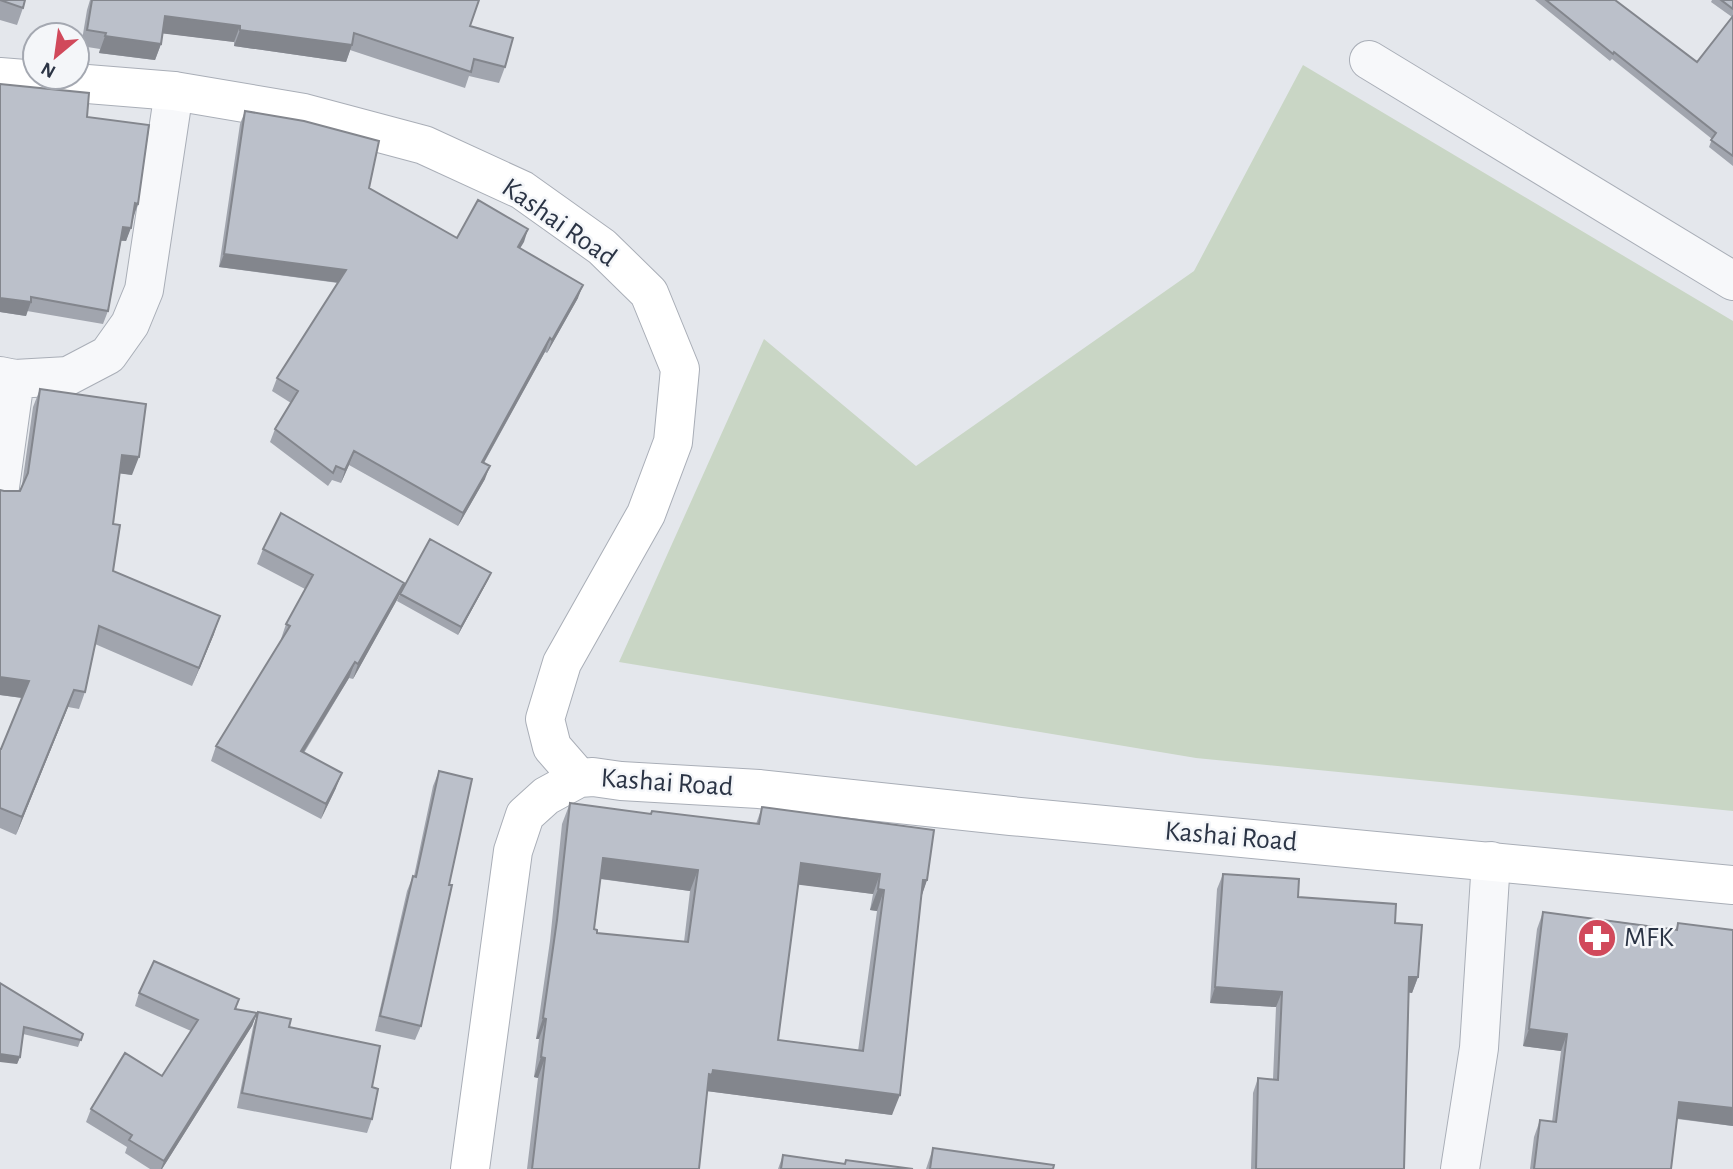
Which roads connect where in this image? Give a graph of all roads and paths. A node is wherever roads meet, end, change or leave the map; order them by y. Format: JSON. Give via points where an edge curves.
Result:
{"nodes":[{"id":1,"x":1369,"y":60,"type":"dead end"},
{"id":2,"x":0,"y":77,"type":"edge"},
{"id":3,"x":174,"y":91,"type":"junction"},
{"id":4,"x":1733,"y":281,"type":"edge"},
{"id":5,"x":8,"y":377,"type":"edge"},
{"id":6,"x":0,"y":487,"type":"edge"},
{"id":7,"x":579,"y":778,"type":"junction"},
{"id":8,"x":1491,"y":861,"type":"junction"},
{"id":9,"x":1733,"y":885,"type":"edge"},
{"id":10,"x":470,"y":1169,"type":"edge"},
{"id":11,"x":1460,"y":1169,"type":"edge"}],
"edges":[{"from":1,"to":4,"type":"street"},
{"from":2,"to":3,"type":"street","name":"Kashai Road"},
{"from":3,"to":5,"type":"street","via":[[144,289],[130,324],[107,355],[68,376]]},
{"from":3,"to":7,"type":"street","name":"Kashai Road","via":[[304,113],[424,145],[522,190],[602,247],[649,293],[680,369],[673,442],[646,514],[562,663],[545,719],[552,747]]},
{"from":5,"to":6,"type":"street"},
{"from":7,"to":8,"type":"street","name":"Kashai Road","via":[[759,789]]},
{"from":7,"to":10,"type":"street","via":[[546,796],[525,816],[513,850]]},
{"from":8,"to":9,"type":"street","name":"Kashai Road"},
{"from":8,"to":11,"type":"street","via":[[1479,1048]]}]}
